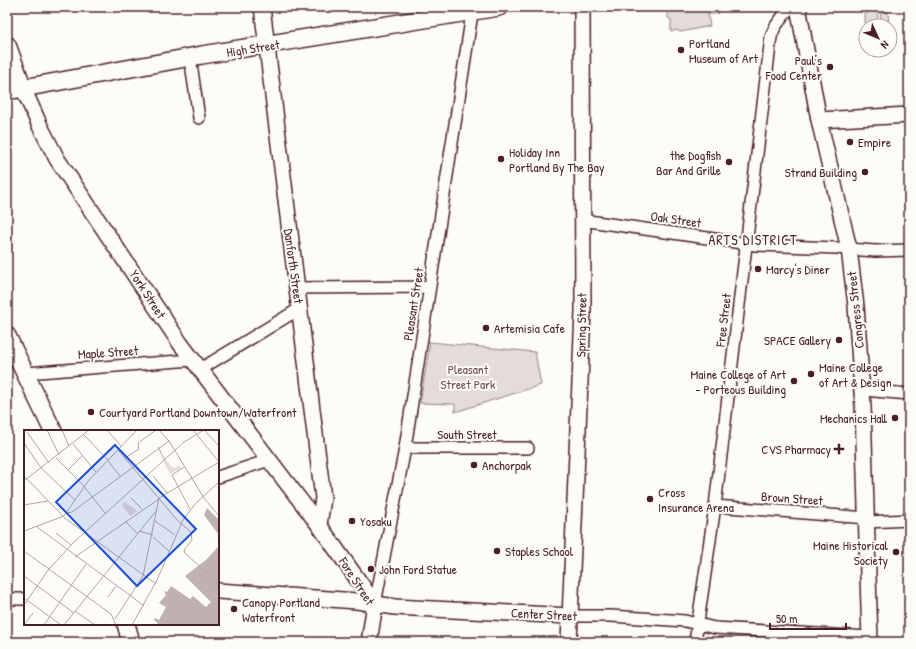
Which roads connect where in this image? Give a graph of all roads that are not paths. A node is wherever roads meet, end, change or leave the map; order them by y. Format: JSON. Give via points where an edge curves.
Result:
{"nodes":[{"id":1,"x":262,"y":7,"type":"edge"},
{"id":2,"x":499,"y":7,"type":"edge"},
{"id":3,"x":582,"y":7,"type":"edge"},
{"id":4,"x":790,"y":7,"type":"edge"},
{"id":5,"x":798,"y":7,"type":"edge"},
{"id":6,"x":473,"y":9,"type":"edge"},
{"id":7,"x":7,"y":45,"type":"edge"},
{"id":8,"x":266,"y":46,"type":"junction"},
{"id":9,"x":190,"y":57,"type":"junction"},
{"id":10,"x":15,"y":90,"type":"edge"},
{"id":11,"x":909,"y":115,"type":"edge"},
{"id":12,"x":199,"y":118,"type":"dead end"},
{"id":13,"x":819,"y":120,"type":"junction"},
{"id":14,"x":582,"y":220,"type":"junction"},
{"id":15,"x":746,"y":243,"type":"junction"},
{"id":16,"x":849,"y":249,"type":"junction"},
{"id":17,"x":909,"y":250,"type":"edge"},
{"id":18,"x":430,"y":286,"type":"junction"},
{"id":19,"x":297,"y":288,"type":"junction"},
{"id":20,"x":299,"y":309,"type":"junction"},
{"id":21,"x":7,"y":336,"type":"edge"},
{"id":22,"x":196,"y":365,"type":"junction"},
{"id":23,"x":26,"y":373,"type":"junction"},
{"id":24,"x":863,"y":390,"type":"junction"},
{"id":25,"x":909,"y":394,"type":"edge"},
{"id":26,"x":53,"y":430,"type":"edge"},
{"id":27,"x":405,"y":448,"type":"junction"},
{"id":28,"x":528,"y":448,"type":"dead end"},
{"id":29,"x":269,"y":460,"type":"junction"},
{"id":30,"x":219,"y":477,"type":"edge"},
{"id":31,"x":715,"y":506,"type":"junction"},
{"id":32,"x":867,"y":520,"type":"junction"},
{"id":33,"x":909,"y":520,"type":"edge"},
{"id":34,"x":320,"y":525,"type":"junction"},
{"id":35,"x":219,"y":591,"type":"edge"},
{"id":36,"x":7,"y":599,"type":"edge"},
{"id":37,"x":24,"y":599,"type":"edge"},
{"id":38,"x":375,"y":604,"type":"junction"},
{"id":39,"x":570,"y":616,"type":"junction"},
{"id":40,"x":697,"y":624,"type":"junction"},
{"id":41,"x":126,"y":625,"type":"edge"},
{"id":42,"x":789,"y":637,"type":"edge"},
{"id":43,"x":870,"y":640,"type":"edge"},
{"id":44,"x":131,"y":642,"type":"edge"},
{"id":45,"x":370,"y":642,"type":"edge"},
{"id":46,"x":569,"y":642,"type":"edge"},
{"id":47,"x":695,"y":642,"type":"edge"}],
"edges":[{"from":1,"to":8,"type":"street","name":"Danforth Street"},
{"from":2,"to":6,"type":"main road","name":"High Street"},
{"from":3,"to":14,"type":"street","name":"Spring Street"},
{"from":4,"to":15,"type":"street","name":"Free Street","via":[[771,37]]},
{"from":5,"to":13,"type":"street","name":"Congress Street"},
{"from":6,"to":8,"type":"main road","name":"High Street"},
{"from":6,"to":18,"type":"street","name":"Pleasant Street"},
{"from":7,"to":10,"type":"main road","name":"York Street"},
{"from":8,"to":9,"type":"main road","name":"High Street"},
{"from":8,"to":19,"type":"street","name":"Danforth Street"},
{"from":9,"to":10,"type":"main road","name":"High Street"},
{"from":9,"to":12,"type":"street"},
{"from":10,"to":22,"type":"street","name":"York Street","via":[[40,126],[58,159]]},
{"from":11,"to":13,"type":"street"},
{"from":13,"to":16,"type":"street","name":"Congress Street"},
{"from":14,"to":15,"type":"street","name":"Oak Street"},
{"from":14,"to":39,"type":"street","name":"Spring Street","via":[[582,310]]},
{"from":15,"to":16,"type":"street","name":"Oak Street"},
{"from":15,"to":31,"type":"street","name":"Free Street"},
{"from":16,"to":17,"type":"street","name":"Oak Street"},
{"from":16,"to":24,"type":"street","name":"Congress Street"},
{"from":18,"to":19,"type":"street"},
{"from":18,"to":27,"type":"street","name":"Pleasant Street"},
{"from":19,"to":20,"type":"street","name":"Danforth Street"},
{"from":20,"to":22,"type":"street","name":"Maple Street"},
{"from":20,"to":34,"type":"street","name":"Danforth Street","via":[[323,498]]},
{"from":21,"to":23,"type":"main road"},
{"from":22,"to":23,"type":"street","name":"Maple Street"},
{"from":22,"to":29,"type":"street","name":"York Street"},
{"from":23,"to":26,"type":"main road"},
{"from":24,"to":25,"type":"street"},
{"from":24,"to":32,"type":"street","name":"Congress Street"},
{"from":27,"to":28,"type":"street","name":"South Street"},
{"from":27,"to":38,"type":"street","name":"Pleasant Street"},
{"from":29,"to":30,"type":"street"},
{"from":29,"to":34,"type":"street","name":"York Street"},
{"from":31,"to":32,"type":"street","name":"Brown Street"},
{"from":31,"to":40,"type":"street","name":"Free Street"},
{"from":32,"to":33,"type":"street","name":"Brown Street"},
{"from":32,"to":43,"type":"street","name":"Congress Street"},
{"from":34,"to":38,"type":"street","name":"Fore Street"},
{"from":35,"to":38,"type":"street","name":"Center Street"},
{"from":36,"to":37,"type":"street"},
{"from":38,"to":39,"type":"street","name":"Center Street"},
{"from":38,"to":45,"type":"street","name":"Fore Street"},
{"from":39,"to":40,"type":"street","name":"Center Street","via":[[685,621]]},
{"from":39,"to":46,"type":"street","name":"Spring Street"},
{"from":40,"to":42,"type":"street","name":"Center Street"},
{"from":40,"to":47,"type":"street","name":"Free Street"},
{"from":41,"to":44,"type":"main road"},
{"from":42,"to":43,"type":"street","name":"Center Street"}]}
